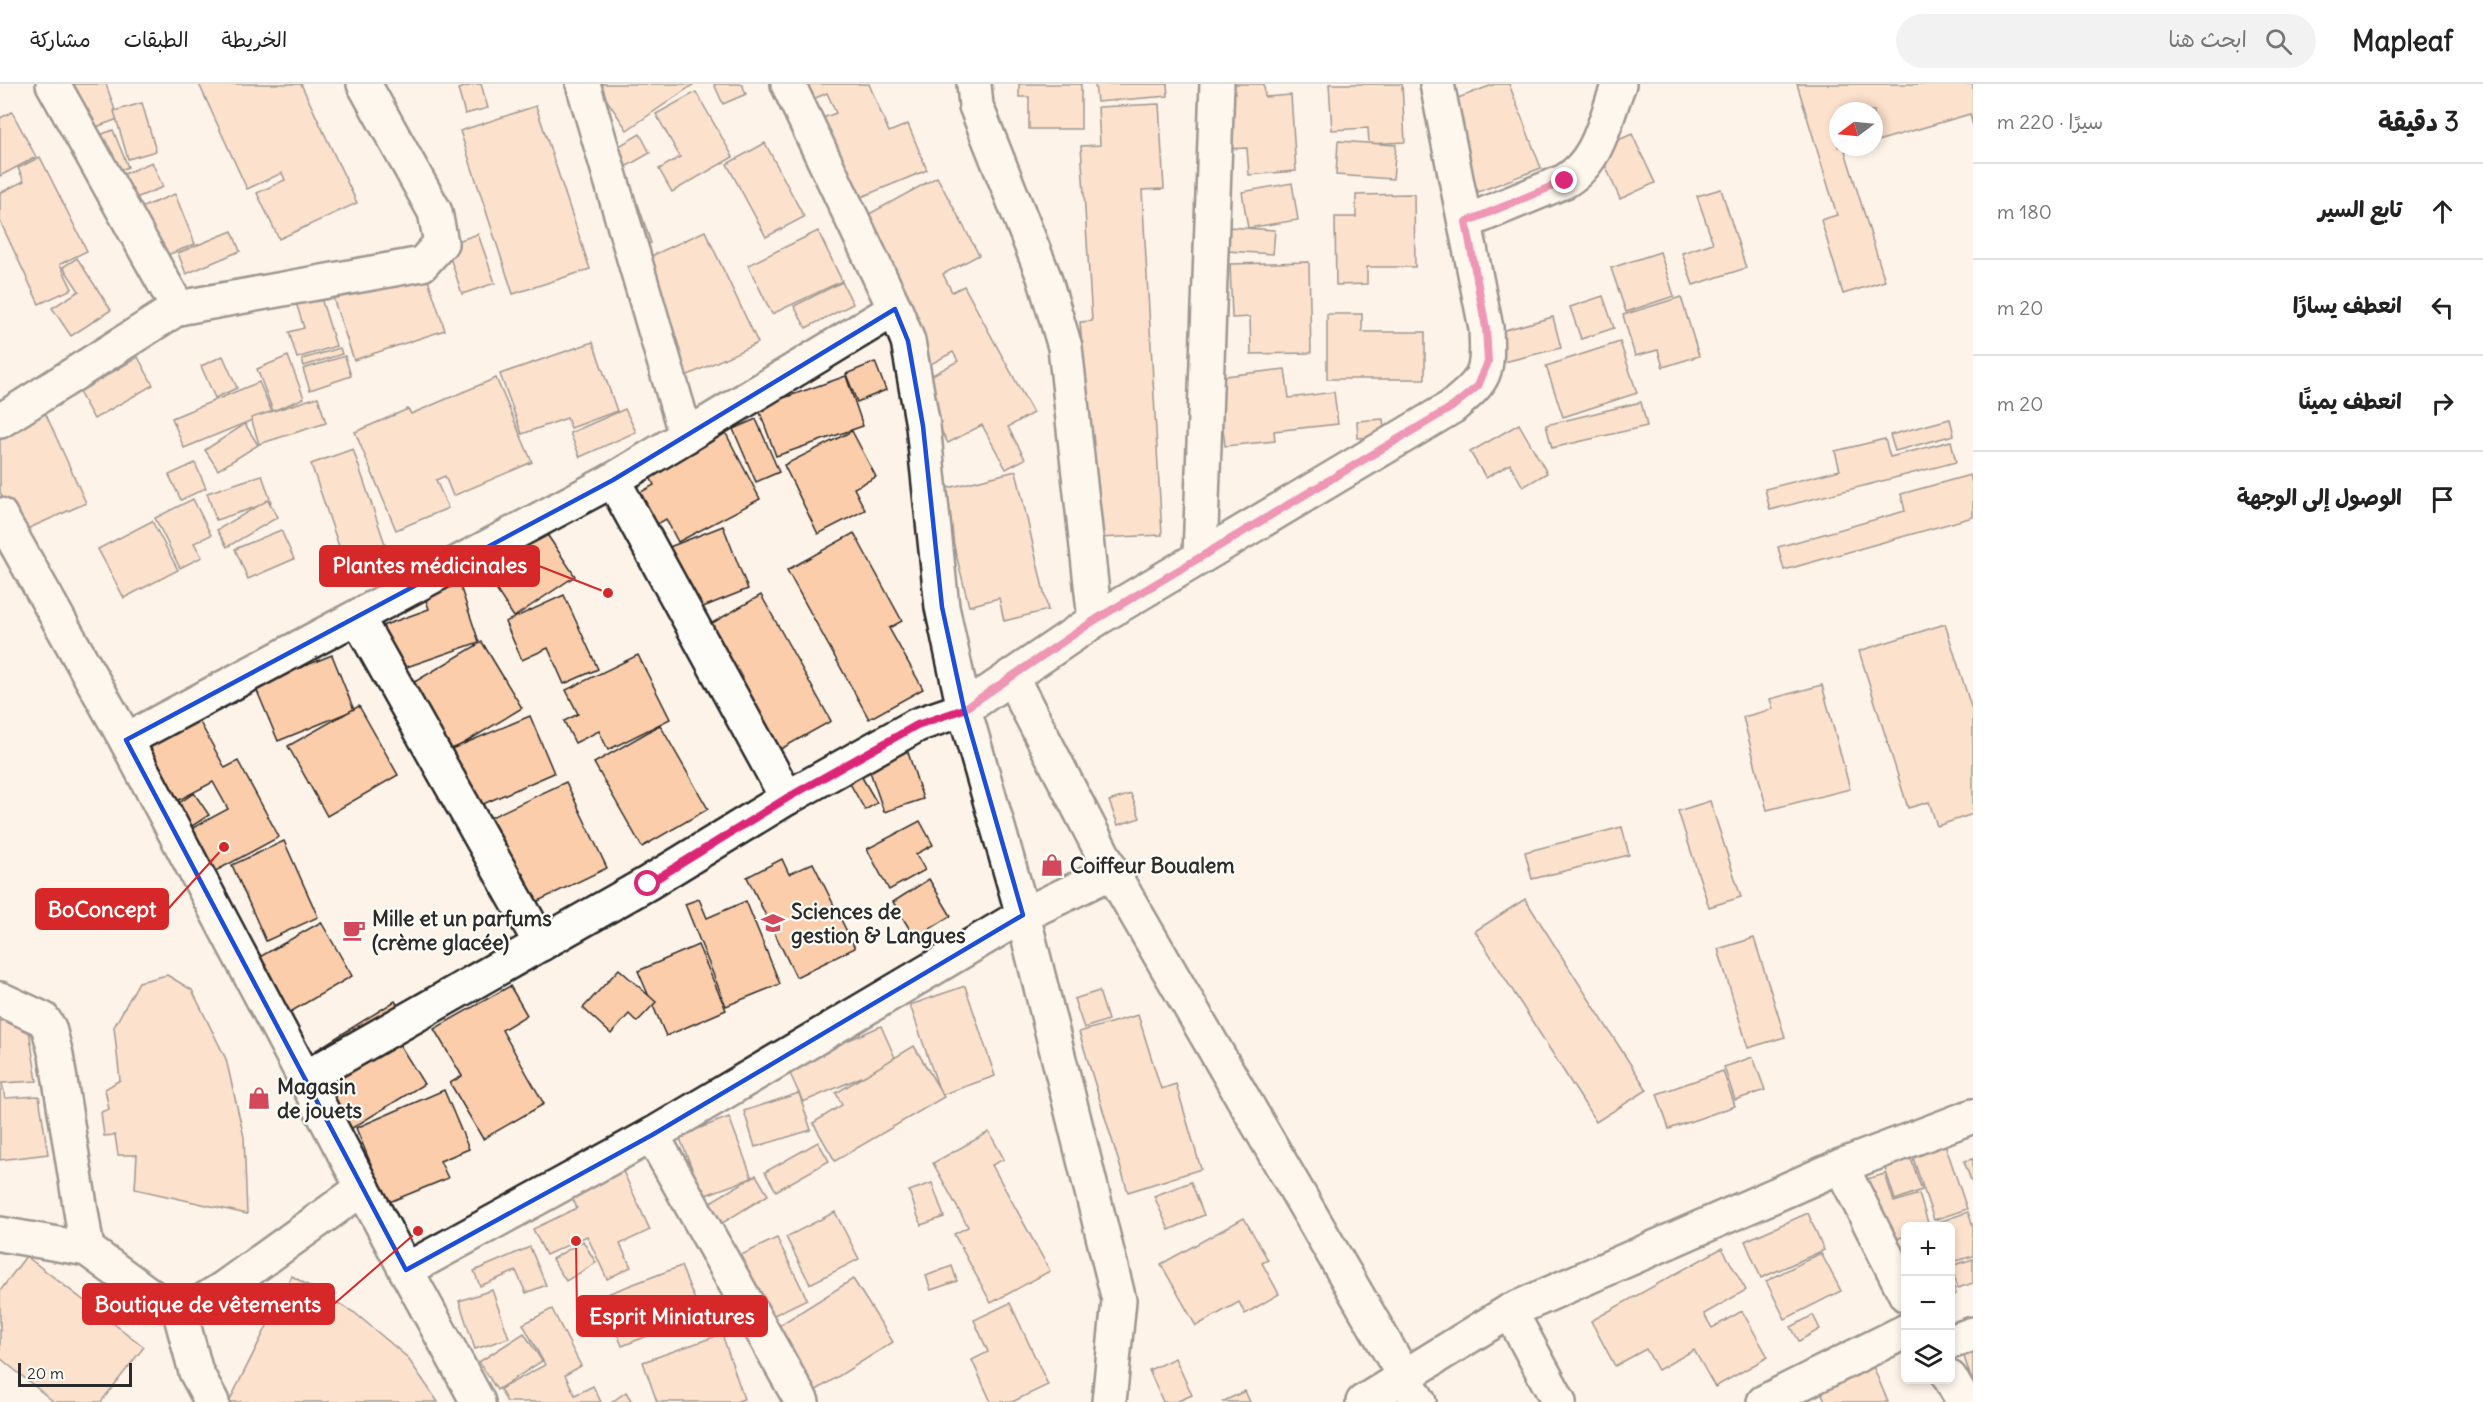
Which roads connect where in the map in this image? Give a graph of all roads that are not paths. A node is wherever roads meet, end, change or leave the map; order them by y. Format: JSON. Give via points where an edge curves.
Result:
{"nodes":[{"id":1,"x":53,"y":84,"type":"edge"},
{"id":2,"x":364,"y":84,"type":"edge"},
{"id":3,"x":583,"y":84,"type":"edge"},
{"id":4,"x":788,"y":84,"type":"edge"},
{"id":5,"x":975,"y":84,"type":"edge"},
{"id":6,"x":1217,"y":84,"type":"edge"},
{"id":7,"x":1437,"y":84,"type":"edge"},
{"id":8,"x":1619,"y":84,"type":"edge"},
{"id":9,"x":1466,"y":222,"type":"junction"},
{"id":10,"x":178,"y":308,"type":"junction"},
{"id":11,"x":895,"y":309,"type":"junction"},
{"id":12,"x":0,"y":420,"type":"edge"},
{"id":13,"x":686,"y":436,"type":"junction"},
{"id":14,"x":613,"y":480,"type":"junction"},
{"id":15,"x":0,"y":515,"type":"edge"},
{"id":16,"x":1200,"y":556,"type":"junction"},
{"id":17,"x":357,"y":616,"type":"junction"},
{"id":18,"x":1095,"y":620,"type":"junction"},
{"id":19,"x":1011,"y":676,"type":"junction"},
{"id":20,"x":964,"y":709,"type":"junction"},
{"id":21,"x":126,"y":740,"type":"junction"},
{"id":22,"x":787,"y":798,"type":"junction"},
{"id":23,"x":1112,"y":872,"type":"junction"},
{"id":24,"x":1023,"y":915,"type":"junction"},
{"id":25,"x":541,"y":944,"type":"junction"},
{"id":26,"x":0,"y":999,"type":"edge"},
{"id":27,"x":305,"y":1078,"type":"junction"},
{"id":28,"x":1973,"y":1116,"type":"edge"},
{"id":29,"x":652,"y":1135,"type":"junction"},
{"id":30,"x":1841,"y":1166,"type":"junction"},
{"id":31,"x":363,"y":1188,"type":"junction"},
{"id":32,"x":0,"y":1234,"type":"edge"},
{"id":33,"x":87,"y":1249,"type":"junction"},
{"id":34,"x":406,"y":1270,"type":"junction"},
{"id":35,"x":1901,"y":1287,"type":"edge"},
{"id":36,"x":178,"y":1305,"type":"junction"},
{"id":37,"x":1510,"y":1311,"type":"junction"},
{"id":38,"x":1901,"y":1332,"type":"edge"},
{"id":39,"x":1973,"y":1334,"type":"edge"},
{"id":40,"x":1955,"y":1340,"type":"edge"},
{"id":41,"x":1954,"y":1384,"type":"edge"},
{"id":42,"x":1411,"y":1389,"type":"edge"},
{"id":43,"x":212,"y":1402,"type":"edge"},
{"id":44,"x":478,"y":1402,"type":"edge"},
{"id":45,"x":802,"y":1402,"type":"edge"},
{"id":46,"x":1109,"y":1402,"type":"edge"},
{"id":47,"x":1363,"y":1402,"type":"edge"},
{"id":48,"x":1560,"y":1402,"type":"edge"},
{"id":49,"x":1764,"y":1402,"type":"edge"},
{"id":50,"x":1964,"y":1402,"type":"edge"}],
"edges":[{"from":1,"to":10,"type":"street"},
{"from":2,"to":10,"type":"street","via":[[435,212],[441,243],[422,264]]},
{"from":3,"to":13,"type":"street"},
{"from":4,"to":11,"type":"street"},
{"from":5,"to":18,"type":"street","via":[[976,106],[1044,277],[1065,347]]},
{"from":6,"to":16,"type":"street"},
{"from":7,"to":9,"type":"street"},
{"from":8,"to":9,"type":"street","via":[[1605,129],[1579,172]]},
{"from":9,"to":16,"type":"street","via":[[1486,328],[1488,362],[1478,386],[1452,407]]},
{"from":10,"to":12,"type":"street"},
{"from":11,"to":13,"type":"street"},
{"from":11,"to":20,"type":"street","via":[[908,341],[914,373],[942,607]]},
{"from":13,"to":14,"type":"street"},
{"from":14,"to":17,"type":"street"},
{"from":14,"to":22,"type":"street"},
{"from":15,"to":21,"type":"street"},
{"from":16,"to":18,"type":"street"},
{"from":17,"to":21,"type":"street"},
{"from":17,"to":25,"type":"street"},
{"from":18,"to":19,"type":"street"},
{"from":19,"to":20,"type":"street"},
{"from":19,"to":23,"type":"street"},
{"from":20,"to":22,"type":"street","via":[[917,725]]},
{"from":20,"to":24,"type":"street"},
{"from":21,"to":27,"type":"street"},
{"from":22,"to":25,"type":"street","via":[[648,884]]},
{"from":23,"to":24,"type":"street"},
{"from":23,"to":42,"type":"street"},
{"from":24,"to":29,"type":"street"},
{"from":24,"to":46,"type":"street","via":[[1119,1300]]},
{"from":25,"to":27,"type":"street"},
{"from":26,"to":33,"type":"street","via":[[43,1018],[49,1028]]},
{"from":27,"to":31,"type":"street"},
{"from":28,"to":30,"type":"street"},
{"from":29,"to":34,"type":"street"},
{"from":29,"to":45,"type":"street"},
{"from":30,"to":35,"type":"street"},
{"from":30,"to":37,"type":"street"},
{"from":31,"to":34,"type":"street"},
{"from":31,"to":36,"type":"street","via":[[224,1288],[195,1306]]},
{"from":32,"to":33,"type":"street"},
{"from":33,"to":36,"type":"street","via":[[162,1304]]},
{"from":34,"to":44,"type":"street"},
{"from":36,"to":43,"type":"street","via":[[196,1372]]},
{"from":37,"to":42,"type":"street"},
{"from":37,"to":48,"type":"street"},
{"from":38,"to":49,"type":"street"},
{"from":39,"to":40,"type":"street"},
{"from":41,"to":50,"type":"street"},
{"from":42,"to":47,"type":"street"}]}
